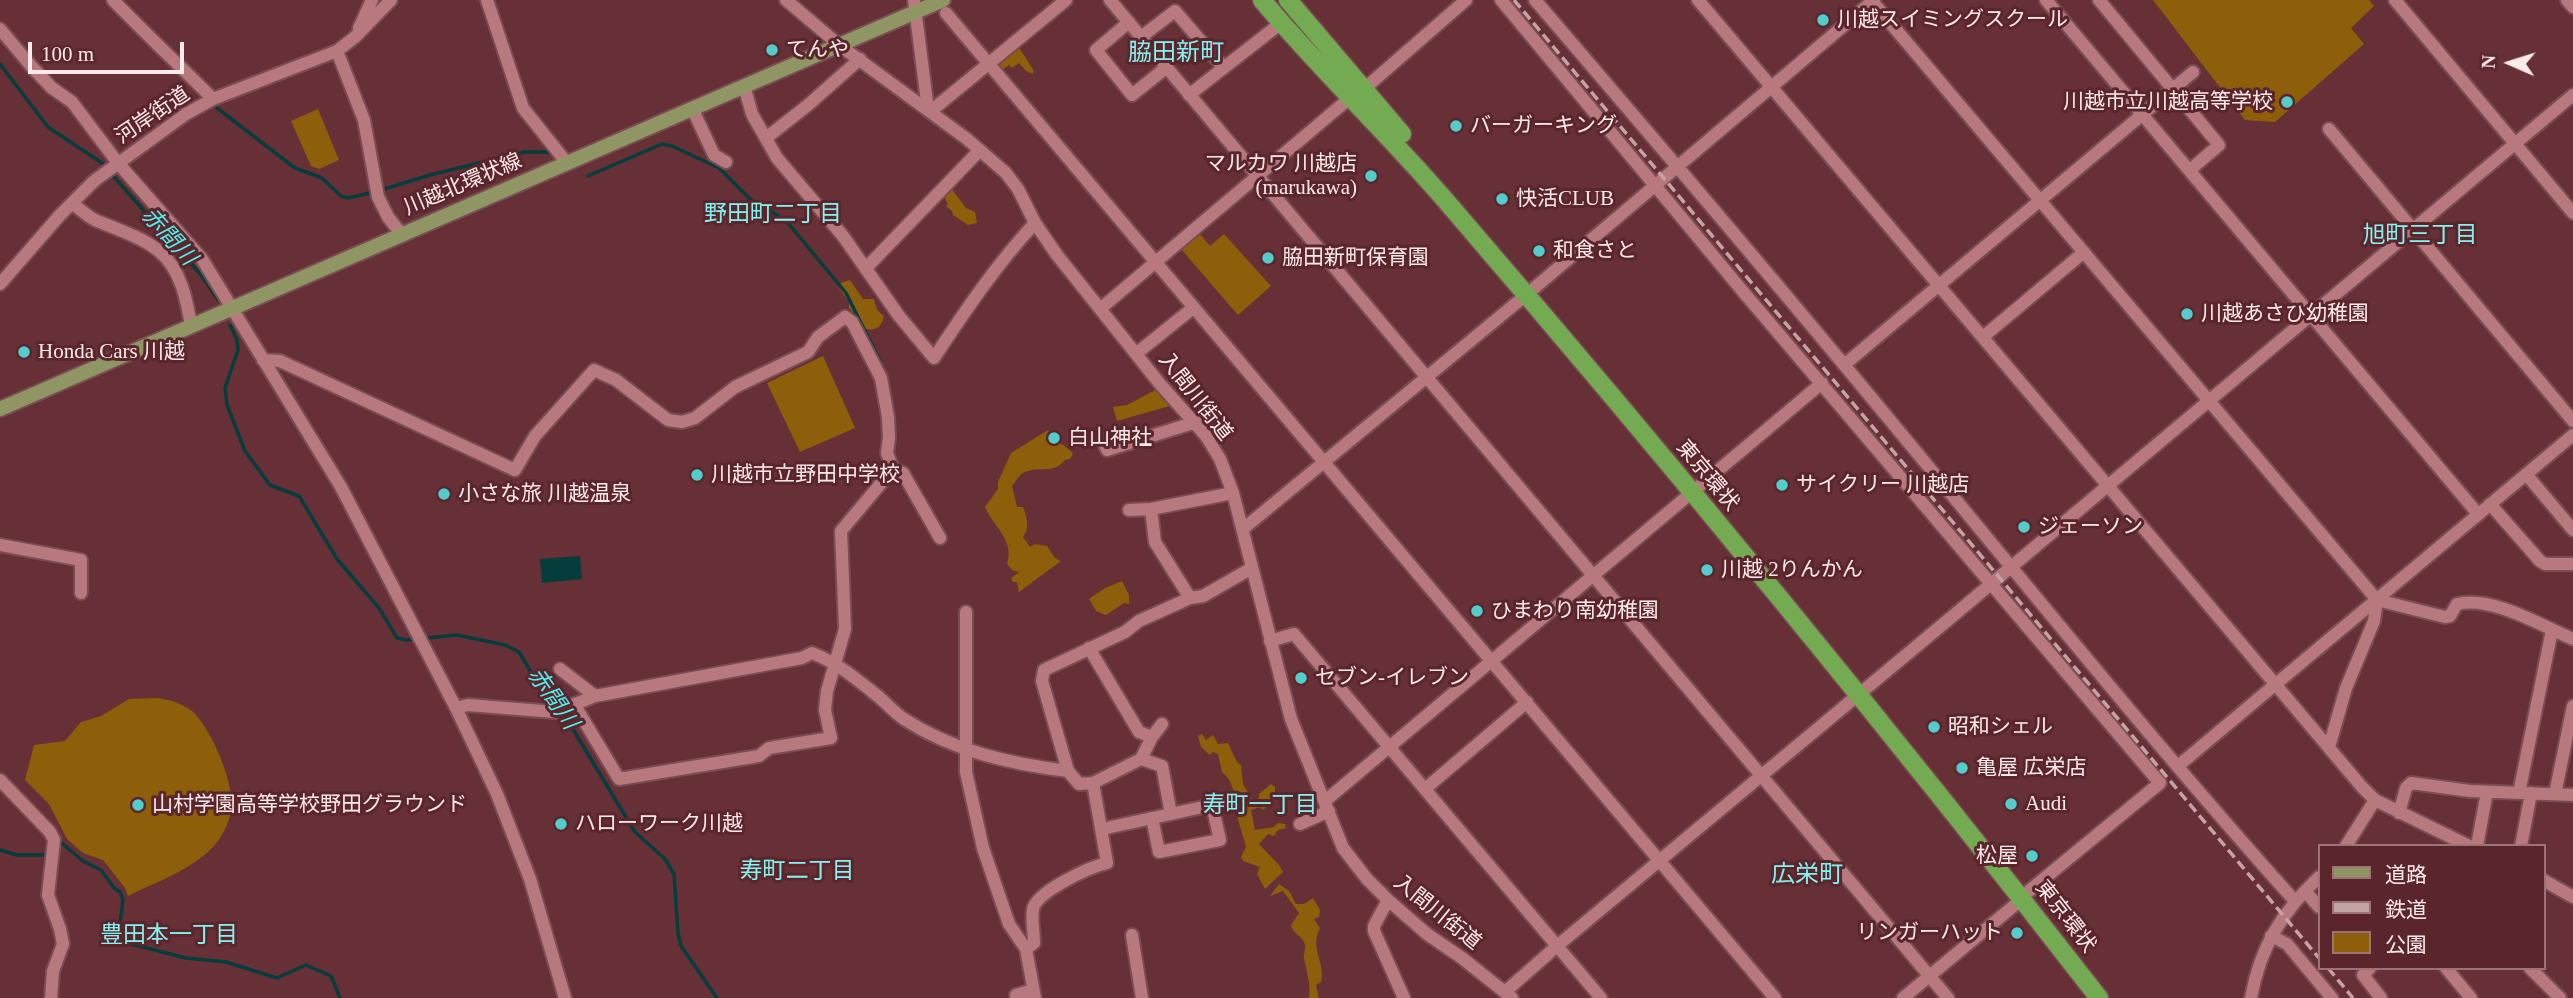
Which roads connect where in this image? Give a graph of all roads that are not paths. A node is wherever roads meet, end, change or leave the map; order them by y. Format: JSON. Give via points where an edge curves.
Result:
{"nodes":[{"id":1,"x":113,"y":0,"type":"edge"},
{"id":2,"x":372,"y":0,"type":"edge"},
{"id":3,"x":391,"y":0,"type":"edge"},
{"id":4,"x":487,"y":0,"type":"edge"},
{"id":5,"x":786,"y":0,"type":"edge"},
{"id":6,"x":1066,"y":0,"type":"edge"},
{"id":7,"x":1110,"y":0,"type":"edge"},
{"id":8,"x":1262,"y":0,"type":"edge"},
{"id":9,"x":1275,"y":0,"type":"edge"},
{"id":10,"x":1288,"y":0,"type":"edge"},
{"id":11,"x":1466,"y":0,"type":"edge"},
{"id":12,"x":1501,"y":0,"type":"edge"},
{"id":13,"x":1535,"y":0,"type":"edge"},
{"id":14,"x":1698,"y":0,"type":"edge"},
{"id":15,"x":2046,"y":0,"type":"edge"},
{"id":16,"x":2099,"y":0,"type":"edge"},
{"id":17,"x":2395,"y":0,"type":"edge"},
{"id":18,"x":2567,"y":0,"type":"edge"},
{"id":19,"x":1872,"y":1,"type":"edge"},
{"id":20,"x":915,"y":6,"type":"edge"},
{"id":21,"x":945,"y":7,"type":"edge"},
{"id":22,"x":2573,"y":7,"type":"edge"},
{"id":23,"x":1129,"y":22,"type":"junction"},
{"id":24,"x":1281,"y":23,"type":"junction"},
{"id":25,"x":0,"y":29,"type":"edge"},
{"id":26,"x":355,"y":37,"type":"junction"},
{"id":27,"x":1141,"y":37,"type":"junction"},
{"id":28,"x":839,"y":45,"type":"junction"},
{"id":29,"x":337,"y":51,"type":"junction"},
{"id":30,"x":860,"y":59,"type":"junction"},
{"id":31,"x":988,"y":66,"type":"junction"},
{"id":32,"x":1167,"y":67,"type":"junction"},
{"id":33,"x":1224,"y":68,"type":"junction"},
{"id":34,"x":2193,"y":72,"type":"dead end"},
{"id":35,"x":744,"y":86,"type":"junction"},
{"id":36,"x":1771,"y":86,"type":"junction"},
{"id":37,"x":2172,"y":89,"type":"junction"},
{"id":38,"x":1358,"y":93,"type":"junction"},
{"id":39,"x":1189,"y":95,"type":"junction"},
{"id":40,"x":2573,"y":95,"type":"edge"},
{"id":41,"x":213,"y":99,"type":"junction"},
{"id":42,"x":692,"y":108,"type":"junction"},
{"id":43,"x":928,"y":110,"type":"junction"},
{"id":44,"x":2143,"y":114,"type":"junction"},
{"id":45,"x":1396,"y":128,"type":"junction"},
{"id":46,"x":2329,"y":129,"type":"dead end"},
{"id":47,"x":766,"y":138,"type":"junction"},
{"id":48,"x":2515,"y":144,"type":"junction"},
{"id":49,"x":980,"y":150,"type":"junction"},
{"id":50,"x":726,"y":162,"type":"dead end"},
{"id":51,"x":118,"y":163,"type":"junction"},
{"id":52,"x":567,"y":163,"type":"junction"},
{"id":53,"x":1676,"y":167,"type":"junction"},
{"id":54,"x":2190,"y":170,"type":"junction"},
{"id":55,"x":1257,"y":177,"type":"junction"},
{"id":56,"x":1655,"y":185,"type":"junction"},
{"id":57,"x":2040,"y":200,"type":"junction"},
{"id":58,"x":73,"y":204,"type":"junction"},
{"id":59,"x":2573,"y":213,"type":"edge"},
{"id":60,"x":1035,"y":223,"type":"junction"},
{"id":61,"x":2412,"y":229,"type":"junction"},
{"id":62,"x":402,"y":235,"type":"junction"},
{"id":63,"x":2084,"y":252,"type":"junction"},
{"id":64,"x":1154,"y":262,"type":"junction"},
{"id":65,"x":866,"y":268,"type":"junction"},
{"id":66,"x":0,"y":284,"type":"edge"},
{"id":67,"x":1938,"y":286,"type":"junction"},
{"id":68,"x":1530,"y":292,"type":"junction"},
{"id":69,"x":233,"y":307,"type":"junction"},
{"id":70,"x":1193,"y":308,"type":"junction"},
{"id":71,"x":1100,"y":309,"type":"junction"},
{"id":72,"x":2312,"y":315,"type":"junction"},
{"id":73,"x":191,"y":326,"type":"junction"},
{"id":74,"x":1983,"y":337,"type":"junction"},
{"id":75,"x":1136,"y":353,"type":"junction"},
{"id":76,"x":263,"y":360,"type":"junction"},
{"id":77,"x":1844,"y":365,"type":"junction"},
{"id":78,"x":1426,"y":377,"type":"junction"},
{"id":79,"x":1822,"y":383,"type":"junction"},
{"id":80,"x":2211,"y":401,"type":"junction"},
{"id":81,"x":0,"y":409,"type":"edge"},
{"id":82,"x":2573,"y":421,"type":"edge"},
{"id":83,"x":1196,"y":422,"type":"junction"},
{"id":84,"x":2573,"y":435,"type":"edge"},
{"id":85,"x":1102,"y":438,"type":"dead end"},
{"id":86,"x":1324,"y":462,"type":"junction"},
{"id":87,"x":893,"y":469,"type":"junction"},
{"id":88,"x":2526,"y":474,"type":"junction"},
{"id":89,"x":2109,"y":486,"type":"junction"},
{"id":90,"x":1695,"y":489,"type":"junction"},
{"id":91,"x":1233,"y":493,"type":"junction"},
{"id":92,"x":2490,"y":503,"type":"junction"},
{"id":93,"x":1151,"y":509,"type":"junction"},
{"id":94,"x":1129,"y":510,"type":"dead end"},
{"id":95,"x":2478,"y":513,"type":"junction"},
{"id":96,"x":1243,"y":529,"type":"junction"},
{"id":97,"x":2573,"y":530,"type":"edge"},
{"id":98,"x":940,"y":538,"type":"dead end"},
{"id":99,"x":0,"y":545,"type":"edge"},
{"id":100,"x":2573,"y":564,"type":"edge"},
{"id":101,"x":2010,"y":566,"type":"junction"},
{"id":102,"x":1252,"y":568,"type":"junction"},
{"id":103,"x":1594,"y":576,"type":"junction"},
{"id":104,"x":1991,"y":582,"type":"junction"},
{"id":105,"x":81,"y":593,"type":"dead end"},
{"id":106,"x":1190,"y":598,"type":"junction"},
{"id":107,"x":2377,"y":600,"type":"junction"},
{"id":108,"x":965,"y":612,"type":"dead end"},
{"id":109,"x":2552,"y":630,"type":"junction"},
{"id":110,"x":2573,"y":639,"type":"edge"},
{"id":111,"x":1270,"y":641,"type":"junction"},
{"id":112,"x":1089,"y":648,"type":"junction"},
{"id":113,"x":1491,"y":661,"type":"junction"},
{"id":114,"x":835,"y":662,"type":"junction"},
{"id":115,"x":560,"y":669,"type":"dead end"},
{"id":116,"x":2274,"y":685,"type":"junction"},
{"id":117,"x":1863,"y":689,"type":"junction"},
{"id":118,"x":595,"y":696,"type":"junction"},
{"id":119,"x":1527,"y":702,"type":"junction"},
{"id":120,"x":2573,"y":706,"type":"edge"},
{"id":121,"x":456,"y":708,"type":"junction"},
{"id":122,"x":565,"y":709,"type":"junction"},
{"id":123,"x":1162,"y":723,"type":"dead end"},
{"id":124,"x":1152,"y":737,"type":"junction"},
{"id":125,"x":1390,"y":747,"type":"junction"},
{"id":126,"x":2329,"y":747,"type":"junction"},
{"id":127,"x":965,"y":748,"type":"junction"},
{"id":128,"x":1141,"y":759,"type":"junction"},
{"id":129,"x":2178,"y":766,"type":"junction"},
{"id":130,"x":1068,"y":771,"type":"junction"},
{"id":131,"x":1761,"y":776,"type":"junction"},
{"id":132,"x":0,"y":780,"type":"edge"},
{"id":133,"x":1093,"y":783,"type":"junction"},
{"id":134,"x":1425,"y":789,"type":"junction"},
{"id":135,"x":2487,"y":792,"type":"junction"},
{"id":136,"x":2525,"y":793,"type":"junction"},
{"id":137,"x":2555,"y":794,"type":"junction"},
{"id":138,"x":2573,"y":795,"type":"edge"},
{"id":139,"x":2375,"y":800,"type":"junction"},
{"id":140,"x":1327,"y":806,"type":"junction"},
{"id":141,"x":2399,"y":813,"type":"junction"},
{"id":142,"x":1171,"y":814,"type":"junction"},
{"id":143,"x":1152,"y":818,"type":"junction"},
{"id":144,"x":1300,"y":824,"type":"dead end"},
{"id":145,"x":1102,"y":828,"type":"junction"},
{"id":146,"x":2347,"y":844,"type":"edge"},
{"id":147,"x":2465,"y":844,"type":"edge"},
{"id":148,"x":2477,"y":844,"type":"edge"},
{"id":149,"x":2521,"y":844,"type":"edge"},
{"id":150,"x":1659,"y":861,"type":"junction"},
{"id":151,"x":2318,"y":878,"type":"edge"},
{"id":152,"x":2545,"y":881,"type":"edge"},
{"id":153,"x":2305,"y":891,"type":"junction"},
{"id":154,"x":2026,"y":895,"type":"junction"},
{"id":155,"x":2573,"y":897,"type":"edge"},
{"id":156,"x":1388,"y":900,"type":"junction"},
{"id":157,"x":2294,"y":900,"type":"junction"},
{"id":158,"x":2318,"y":906,"type":"edge"},
{"id":159,"x":1132,"y":935,"type":"dead end"},
{"id":160,"x":2271,"y":936,"type":"junction"},
{"id":161,"x":1557,"y":946,"type":"junction"},
{"id":162,"x":1026,"y":948,"type":"junction"},
{"id":163,"x":2368,"y":970,"type":"edge"},
{"id":164,"x":2448,"y":970,"type":"edge"},
{"id":165,"x":2532,"y":970,"type":"edge"},
{"id":166,"x":1930,"y":976,"type":"junction"},
{"id":167,"x":1034,"y":994,"type":"edge"},
{"id":168,"x":1509,"y":995,"type":"edge"},
{"id":169,"x":51,"y":998,"type":"edge"},
{"id":170,"x":565,"y":998,"type":"edge"},
{"id":171,"x":1017,"y":998,"type":"edge"},
{"id":172,"x":1142,"y":998,"type":"edge"},
{"id":173,"x":1404,"y":998,"type":"edge"},
{"id":174,"x":1601,"y":998,"type":"edge"},
{"id":175,"x":1775,"y":998,"type":"edge"},
{"id":176,"x":1903,"y":998,"type":"edge"},
{"id":177,"x":1948,"y":998,"type":"edge"},
{"id":178,"x":2099,"y":998,"type":"edge"},
{"id":179,"x":2114,"y":998,"type":"edge"},
{"id":180,"x":2251,"y":998,"type":"edge"},
{"id":181,"x":2332,"y":998,"type":"edge"},
{"id":182,"x":2381,"y":998,"type":"edge"},
{"id":183,"x":2471,"y":998,"type":"edge"},
{"id":184,"x":2560,"y":998,"type":"edge"}],
"edges":[{"from":1,"to":41,"type":"street"},
{"from":2,"to":26,"type":"street"},
{"from":3,"to":26,"type":"street","name":"河岸街道"},
{"from":4,"to":52,"type":"street","via":[[523,108]]},
{"from":5,"to":28,"type":"street","name":"入間川街道"},
{"from":6,"to":31,"type":"street"},
{"from":7,"to":23,"type":"street"},
{"from":8,"to":24,"type":"highway","name":"東京環状"},
{"from":9,"to":45,"type":"highway","name":"東京環状"},
{"from":10,"to":38,"type":"highway","name":"東京環状"},
{"from":11,"to":38,"type":"street"},
{"from":12,"to":56,"type":"street"},
{"from":13,"to":53,"type":"street"},
{"from":14,"to":36,"type":"street"},
{"from":15,"to":44,"type":"street"},
{"from":16,"to":37,"type":"street"},
{"from":17,"to":48,"type":"street"},
{"from":18,"to":22,"type":"street"},
{"from":19,"to":36,"type":"street"},
{"from":19,"to":57,"type":"street"},
{"from":20,"to":21,"type":"main road","name":"川越北環状線"},
{"from":20,"to":28,"type":"main road","name":"川越北環状線"},
{"from":20,"to":43,"type":"street"},
{"from":21,"to":31,"type":"street"},
{"from":23,"to":27,"type":"street"},
{"from":23,"to":32,"type":"street","via":[[1096,50],[1132,95]]},
{"from":24,"to":33,"type":"street"},
{"from":24,"to":38,"type":"highway","name":"東京環状"},
{"from":25,"to":51,"type":"street","via":[[52,88],[72,102]]},
{"from":26,"to":29,"type":"street","name":"河岸街道"},
{"from":27,"to":32,"type":"street"},
{"from":27,"to":33,"type":"street","via":[[1175,11]]},
{"from":28,"to":30,"type":"street","name":"入間川街道"},
{"from":28,"to":35,"type":"main road","name":"川越北環状線"},
{"from":29,"to":41,"type":"street","name":"河岸街道"},
{"from":29,"to":62,"type":"street","via":[[365,120],[378,197]]},
{"from":30,"to":43,"type":"street","name":"入間川街道"},
{"from":30,"to":47,"type":"street"},
{"from":31,"to":43,"type":"street"},
{"from":31,"to":64,"type":"street"},
{"from":32,"to":39,"type":"street"},
{"from":33,"to":39,"type":"street"},
{"from":34,"to":37,"type":"street"},
{"from":35,"to":42,"type":"main road","name":"川越北環状線"},
{"from":35,"to":47,"type":"street","via":[[752,114]]},
{"from":36,"to":53,"type":"street"},
{"from":36,"to":67,"type":"street"},
{"from":37,"to":44,"type":"street"},
{"from":37,"to":54,"type":"street","via":[[2219,145]]},
{"from":38,"to":45,"type":"highway","name":"東京環状"},
{"from":38,"to":55,"type":"street"},
{"from":38,"to":68,"type":"highway","name":"東京環状","via":[[1401,149]]},
{"from":39,"to":55,"type":"street"},
{"from":40,"to":48,"type":"street"},
{"from":41,"to":51,"type":"street","name":"河岸街道"},
{"from":42,"to":50,"type":"street","via":[[714,155]]},
{"from":42,"to":52,"type":"main road","name":"川越北環状線"},
{"from":43,"to":49,"type":"street","name":"入間川街道"},
{"from":44,"to":54,"type":"street"},
{"from":44,"to":57,"type":"street"},
{"from":45,"to":68,"type":"highway","name":"東京環状","via":[[1460,199]]},
{"from":46,"to":61,"type":"street"},
{"from":47,"to":65,"type":"street"},
{"from":48,"to":59,"type":"street"},
{"from":48,"to":61,"type":"street"},
{"from":49,"to":60,"type":"street","name":"入間川街道","via":[[1013,182]]},
{"from":49,"to":65,"type":"street"},
{"from":51,"to":58,"type":"street","name":"河岸街道","via":[[94,180]]},
{"from":51,"to":69,"type":"street","via":[[202,259]]},
{"from":52,"to":62,"type":"main road","name":"川越北環状線"},
{"from":53,"to":56,"type":"street"},
{"from":53,"to":77,"type":"street"},
{"from":54,"to":72,"type":"street"},
{"from":55,"to":64,"type":"street"},
{"from":55,"to":78,"type":"street"},
{"from":56,"to":68,"type":"street"},
{"from":56,"to":79,"type":"street"},
{"from":57,"to":63,"type":"street"},
{"from":57,"to":67,"type":"street"},
{"from":58,"to":66,"type":"street","name":"河岸街道"},
{"from":58,"to":73,"type":"street","via":[[159,251],[180,284]]},
{"from":60,"to":65,"type":"street","via":[[1002,261],[934,358]]},
{"from":60,"to":71,"type":"street","name":"入間川街道"},
{"from":61,"to":72,"type":"street"},
{"from":61,"to":82,"type":"street"},
{"from":62,"to":69,"type":"main road","name":"川越北環状線"},
{"from":63,"to":74,"type":"street"},
{"from":63,"to":80,"type":"street"},
{"from":64,"to":70,"type":"street"},
{"from":64,"to":71,"type":"street"},
{"from":67,"to":74,"type":"street"},
{"from":67,"to":77,"type":"street"},
{"from":68,"to":78,"type":"street"},
{"from":68,"to":90,"type":"highway","name":"東京環状"},
{"from":69,"to":73,"type":"main road","name":"川越北環状線"},
{"from":69,"to":76,"type":"street"},
{"from":70,"to":75,"type":"street"},
{"from":70,"to":86,"type":"street"},
{"from":71,"to":75,"type":"street","name":"入間川街道"},
{"from":72,"to":80,"type":"street"},
{"from":72,"to":95,"type":"street"},
{"from":73,"to":81,"type":"main road","name":"川越北環状線"},
{"from":74,"to":89,"type":"street"},
{"from":75,"to":83,"type":"street","name":"入間川街道"},
{"from":76,"to":87,"type":"street","via":[[280,361],[515,470],[535,436],[594,370],[616,380],[668,420],[682,422],[695,418],[735,387],[808,352],[818,337],[845,317],[881,378],[890,438],[887,453]]},
{"from":76,"to":121,"type":"street","via":[[341,487]]},
{"from":77,"to":101,"type":"street"},
{"from":78,"to":86,"type":"street"},
{"from":78,"to":103,"type":"street"},
{"from":79,"to":90,"type":"street"},
{"from":79,"to":104,"type":"street"},
{"from":80,"to":89,"type":"street"},
{"from":80,"to":107,"type":"street"},
{"from":83,"to":85,"type":"street","via":[[1107,450]]},
{"from":83,"to":91,"type":"street","name":"入間川街道","via":[[1220,459]]},
{"from":84,"to":88,"type":"street"},
{"from":86,"to":96,"type":"street"},
{"from":86,"to":113,"type":"street"},
{"from":87,"to":98,"type":"street","via":[[903,473]]},
{"from":87,"to":114,"type":"street","via":[[841,531],[845,629]]},
{"from":88,"to":92,"type":"street"},
{"from":88,"to":97,"type":"street"},
{"from":89,"to":101,"type":"street"},
{"from":89,"to":116,"type":"street"},
{"from":90,"to":103,"type":"street"},
{"from":90,"to":117,"type":"highway","name":"東京環状"},
{"from":91,"to":93,"type":"street"},
{"from":91,"to":96,"type":"street","name":"入間川街道"},
{"from":92,"to":95,"type":"street"},
{"from":92,"to":100,"type":"street","via":[[2540,561]]},
{"from":93,"to":94,"type":"street"},
{"from":93,"to":106,"type":"street","via":[[1155,542]]},
{"from":95,"to":107,"type":"street"},
{"from":96,"to":102,"type":"street","name":"入間川街道"},
{"from":99,"to":105,"type":"street","via":[[81,560]]},
{"from":101,"to":104,"type":"street"},
{"from":101,"to":129,"type":"street"},
{"from":102,"to":106,"type":"street","via":[[1203,596]]},
{"from":102,"to":111,"type":"street","name":"入間川街道"},
{"from":103,"to":113,"type":"street"},
{"from":103,"to":131,"type":"street"},
{"from":104,"to":117,"type":"street"},
{"from":104,"to":154,"type":"street","via":[[2160,783]]},
{"from":106,"to":112,"type":"street"},
{"from":107,"to":109,"type":"street","via":[[2445,617],[2457,604],[2478,604],[2510,611]]},
{"from":107,"to":116,"type":"street"},
{"from":107,"to":126,"type":"street","via":[[2374,621],[2346,688]]},
{"from":108,"to":127,"type":"street"},
{"from":109,"to":110,"type":"street"},
{"from":109,"to":136,"type":"street"},
{"from":111,"to":125,"type":"street","via":[[1294,634]]},
{"from":111,"to":140,"type":"street","name":"入間川街道","via":[[1291,719]]},
{"from":112,"to":124,"type":"street","via":[[1139,732]]},
{"from":112,"to":130,"type":"street","via":[[1044,670],[1042,681]]},
{"from":113,"to":119,"type":"street"},
{"from":113,"to":125,"type":"street"},
{"from":114,"to":118,"type":"street","via":[[812,653]]},
{"from":114,"to":122,"type":"street","via":[[825,710],[831,738],[769,748],[759,756],[619,779]]},
{"from":114,"to":127,"type":"street","via":[[902,718]]},
{"from":115,"to":118,"type":"street"},
{"from":116,"to":126,"type":"street"},
{"from":116,"to":129,"type":"street"},
{"from":117,"to":131,"type":"street"},
{"from":117,"to":154,"type":"highway","name":"東京環状"},
{"from":118,"to":122,"type":"street"},
{"from":119,"to":134,"type":"street"},
{"from":119,"to":150,"type":"street"},
{"from":120,"to":137,"type":"street"},
{"from":121,"to":122,"type":"street"},
{"from":121,"to":170,"type":"street","via":[[526,869]]},
{"from":123,"to":124,"type":"street"},
{"from":124,"to":128,"type":"street"},
{"from":125,"to":134,"type":"street"},
{"from":125,"to":140,"type":"street"},
{"from":126,"to":139,"type":"street"},
{"from":127,"to":130,"type":"street","via":[[1026,766]]},
{"from":127,"to":162,"type":"street","via":[[983,848],[1009,924]]},
{"from":128,"to":133,"type":"street"},
{"from":128,"to":142,"type":"street","via":[[1162,766]]},
{"from":129,"to":157,"type":"street"},
{"from":130,"to":133,"type":"street","via":[[1079,784]]},
{"from":131,"to":150,"type":"street"},
{"from":131,"to":166,"type":"street"},
{"from":132,"to":169,"type":"street","via":[[54,840],[48,895],[62,944]]},
{"from":133,"to":145,"type":"street"},
{"from":134,"to":161,"type":"street"},
{"from":135,"to":136,"type":"street"},
{"from":135,"to":141,"type":"street","via":[[2411,783]]},
{"from":135,"to":148,"type":"street"},
{"from":136,"to":137,"type":"street"},
{"from":136,"to":149,"type":"street"},
{"from":137,"to":138,"type":"street"},
{"from":139,"to":141,"type":"street"},
{"from":139,"to":146,"type":"street"},
{"from":140,"to":144,"type":"street"},
{"from":140,"to":156,"type":"street","name":"入間川街道","via":[[1343,848]]},
{"from":141,"to":147,"type":"street"},
{"from":142,"to":143,"type":"street"},
{"from":142,"to":143,"type":"street","via":[[1212,805],[1220,839],[1159,852]]},
{"from":143,"to":145,"type":"street"},
{"from":145,"to":162,"type":"street","via":[[1107,863],[1087,867],[1038,899],[1033,908],[1034,943]]},
{"from":150,"to":161,"type":"street"},
{"from":150,"to":175,"type":"street"},
{"from":151,"to":153,"type":"street"},
{"from":152,"to":155,"type":"street"},
{"from":153,"to":157,"type":"street"},
{"from":153,"to":158,"type":"street"},
{"from":154,"to":166,"type":"street"},
{"from":154,"to":178,"type":"highway","name":"東京環状"},
{"from":154,"to":179,"type":"highway","name":"東京環状"},
{"from":156,"to":168,"type":"street","name":"入間川街道"},
{"from":156,"to":173,"type":"street","via":[[1374,931]]},
{"from":157,"to":160,"type":"street"},
{"from":159,"to":172,"type":"street"},
{"from":160,"to":180,"type":"street"},
{"from":160,"to":181,"type":"street","via":[[2287,944]]},
{"from":161,"to":168,"type":"street"},
{"from":161,"to":174,"type":"street"},
{"from":162,"to":167,"type":"street"},
{"from":163,"to":182,"type":"street","via":[[2363,975]]},
{"from":164,"to":183,"type":"street"},
{"from":165,"to":184,"type":"street"},
{"from":166,"to":176,"type":"street"},
{"from":166,"to":177,"type":"street"},
{"from":167,"to":171,"type":"street"}]}
